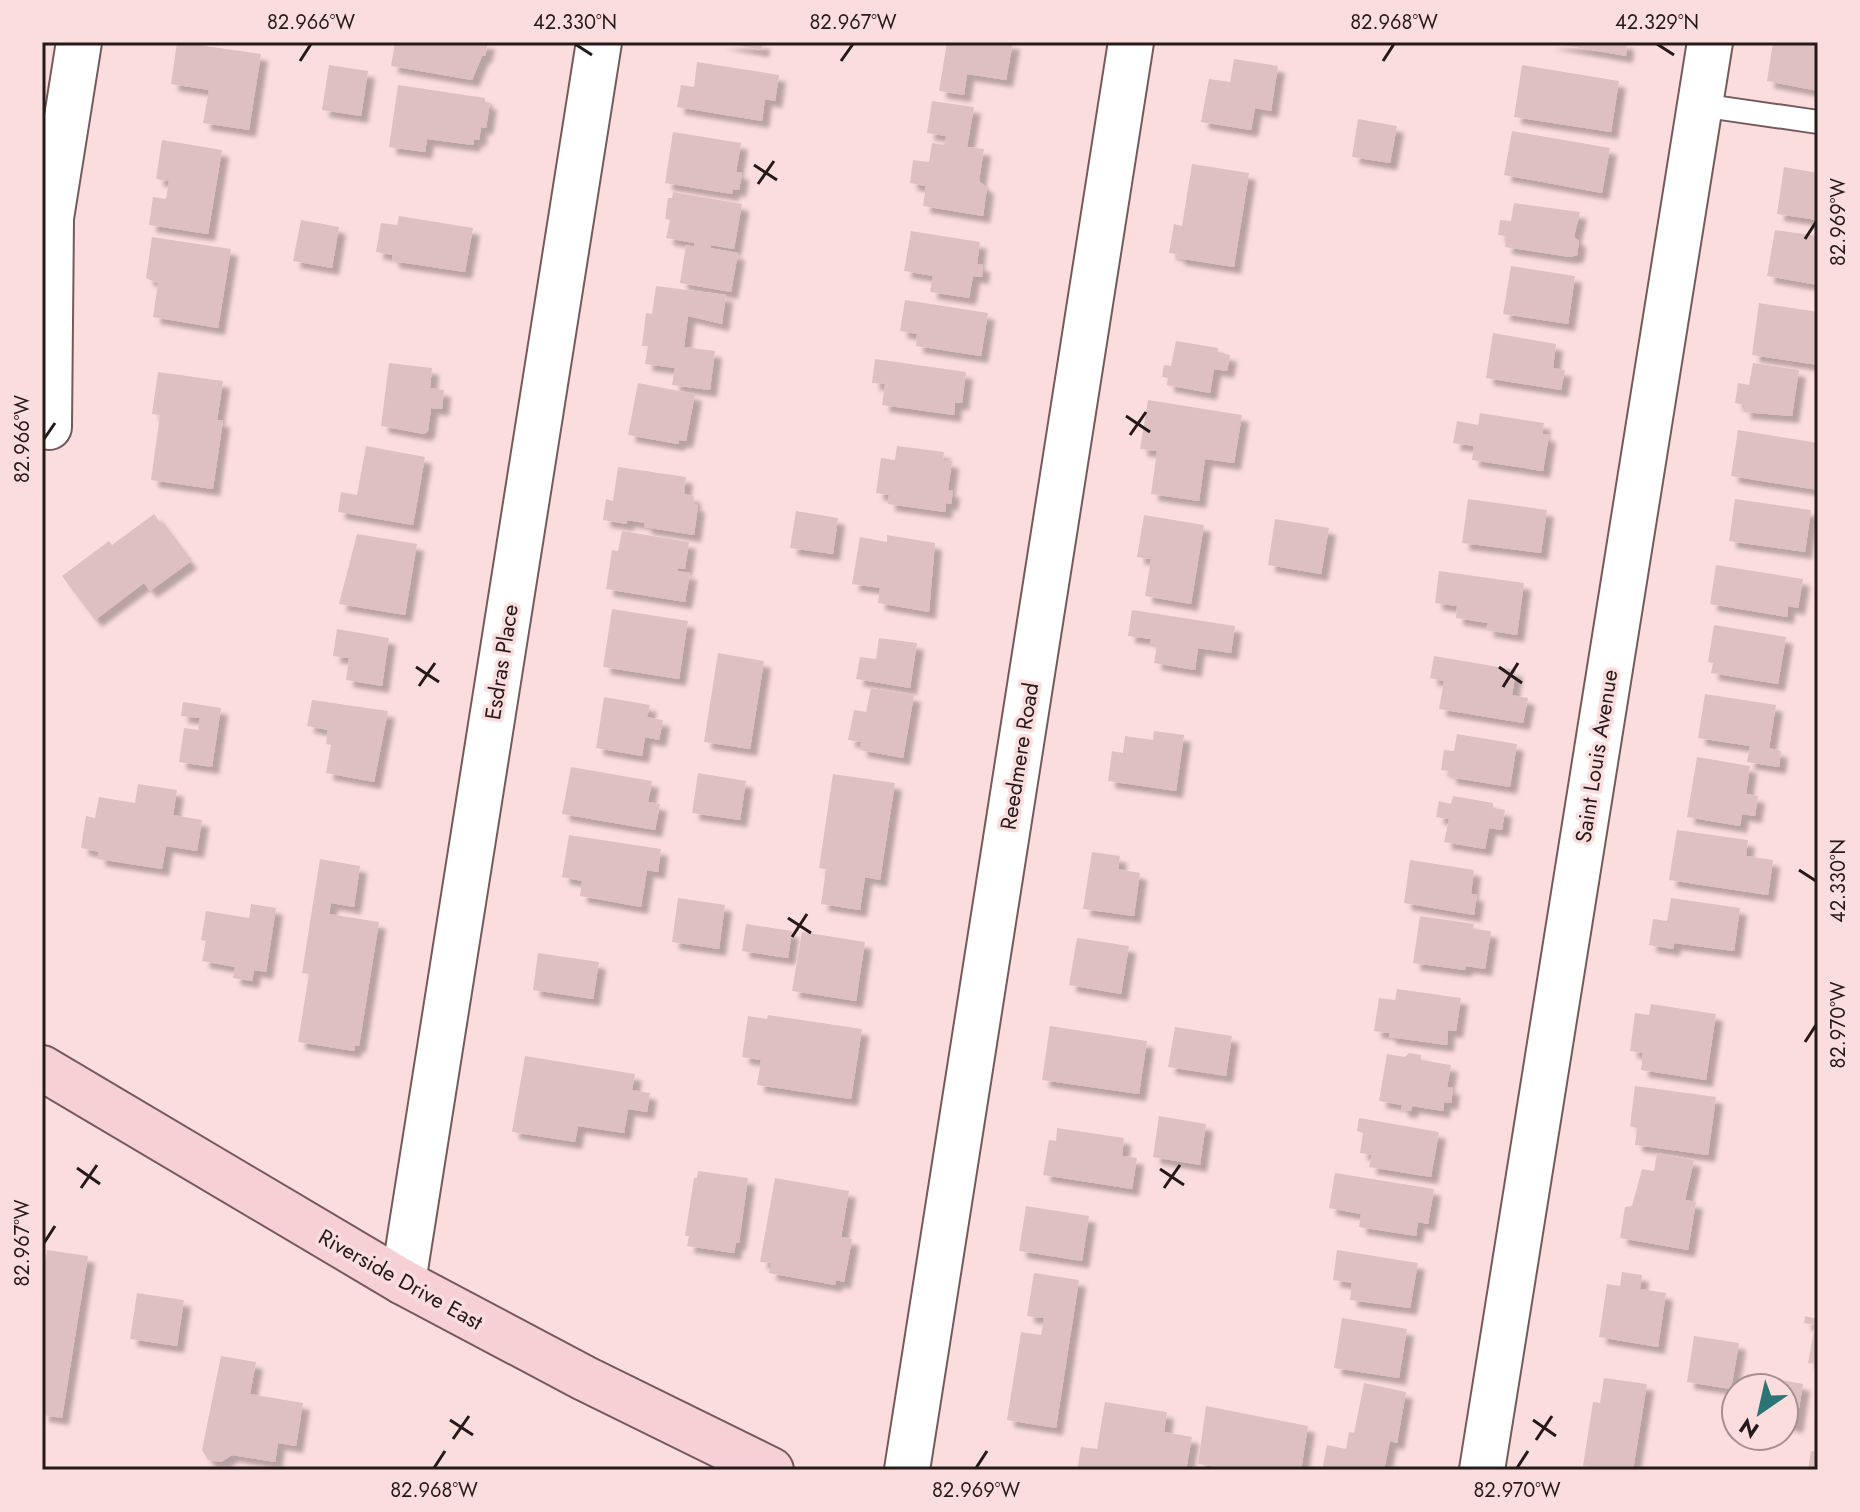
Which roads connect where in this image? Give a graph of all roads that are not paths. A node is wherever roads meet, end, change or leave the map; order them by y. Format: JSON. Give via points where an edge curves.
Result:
{"nodes":[{"id":1,"x":79,"y":42,"type":"edge"},
{"id":2,"x":599,"y":42,"type":"edge"},
{"id":3,"x":1131,"y":42,"type":"edge"},
{"id":4,"x":1710,"y":42,"type":"edge"},
{"id":5,"x":1700,"y":105,"type":"junction"},
{"id":6,"x":1818,"y":122,"type":"edge"},
{"id":7,"x":49,"y":427,"type":"dead end"},
{"id":8,"x":42,"y":1068,"type":"edge"},
{"id":9,"x":403,"y":1282,"type":"junction"},
{"id":10,"x":771,"y":1470,"type":"edge"},
{"id":11,"x":907,"y":1470,"type":"edge"},
{"id":12,"x":1482,"y":1470,"type":"edge"}],
"edges":[{"from":1,"to":7,"type":"street","via":[[51,218]]},
{"from":2,"to":9,"type":"street","name":"Esdras Place"},
{"from":3,"to":11,"type":"street","name":"Reedmere Road"},
{"from":4,"to":5,"type":"street","name":"Saint Louis Avenue"},
{"from":5,"to":6,"type":"lane"},
{"from":5,"to":12,"type":"street","name":"Saint Louis Avenue"},
{"from":8,"to":9,"type":"main road","name":"Riverside Drive East"},
{"from":9,"to":10,"type":"main road","name":"Riverside Drive East"}]}
